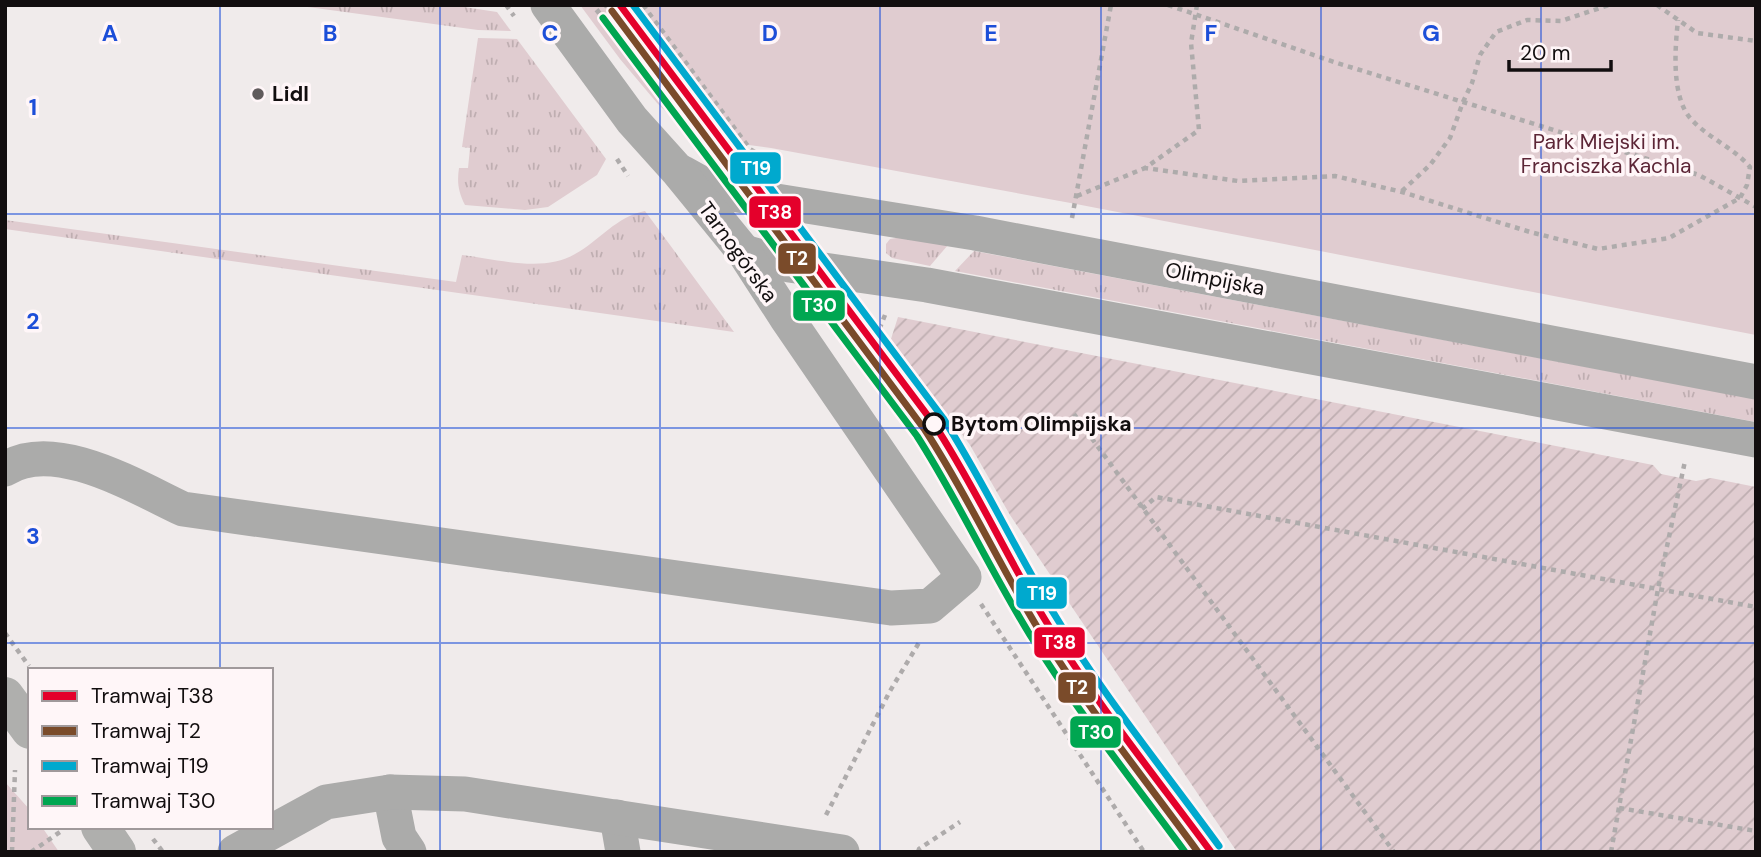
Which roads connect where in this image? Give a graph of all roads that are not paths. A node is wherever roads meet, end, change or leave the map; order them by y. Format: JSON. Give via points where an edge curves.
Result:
{"nodes":[{"id":1,"x":548,"y":5,"type":"edge"},
{"id":2,"x":677,"y":170,"type":"junction"},
{"id":3,"x":744,"y":252,"type":"junction"},
{"id":4,"x":1756,"y":382,"type":"edge"},
{"id":5,"x":1756,"y":440,"type":"edge"},
{"id":6,"x":5,"y":469,"type":"edge"},
{"id":7,"x":390,"y":792,"type":"junction"},
{"id":8,"x":617,"y":817,"type":"junction"},
{"id":9,"x":101,"y":829,"type":"edge"},
{"id":10,"x":827,"y":849,"type":"edge"},
{"id":11,"x":117,"y":852,"type":"edge"},
{"id":12,"x":235,"y":852,"type":"edge"},
{"id":13,"x":410,"y":852,"type":"edge"},
{"id":14,"x":623,"y":852,"type":"edge"}],
"edges":[{"from":1,"to":2,"type":"street","name":"Tarnogórska","via":[[632,120]]},
{"from":2,"to":3,"type":"street","name":"Tarnogórska"},
{"from":2,"to":4,"type":"street","name":"Olimpijska","via":[[710,188],[737,195],[975,233]]},
{"from":3,"to":5,"type":"street","via":[[789,265],[927,285]]},
{"from":3,"to":6,"type":"street","name":"Tarnogórska","via":[[964,577],[930,606],[891,608],[183,509],[93,466],[34,457]]},
{"from":7,"to":8,"type":"street","via":[[465,794]]},
{"from":7,"to":12,"type":"street","via":[[326,802]]},
{"from":7,"to":13,"type":"street","via":[[399,837]]},
{"from":8,"to":10,"type":"street"},
{"from":8,"to":14,"type":"street"},
{"from":9,"to":11,"type":"main road"}]}
